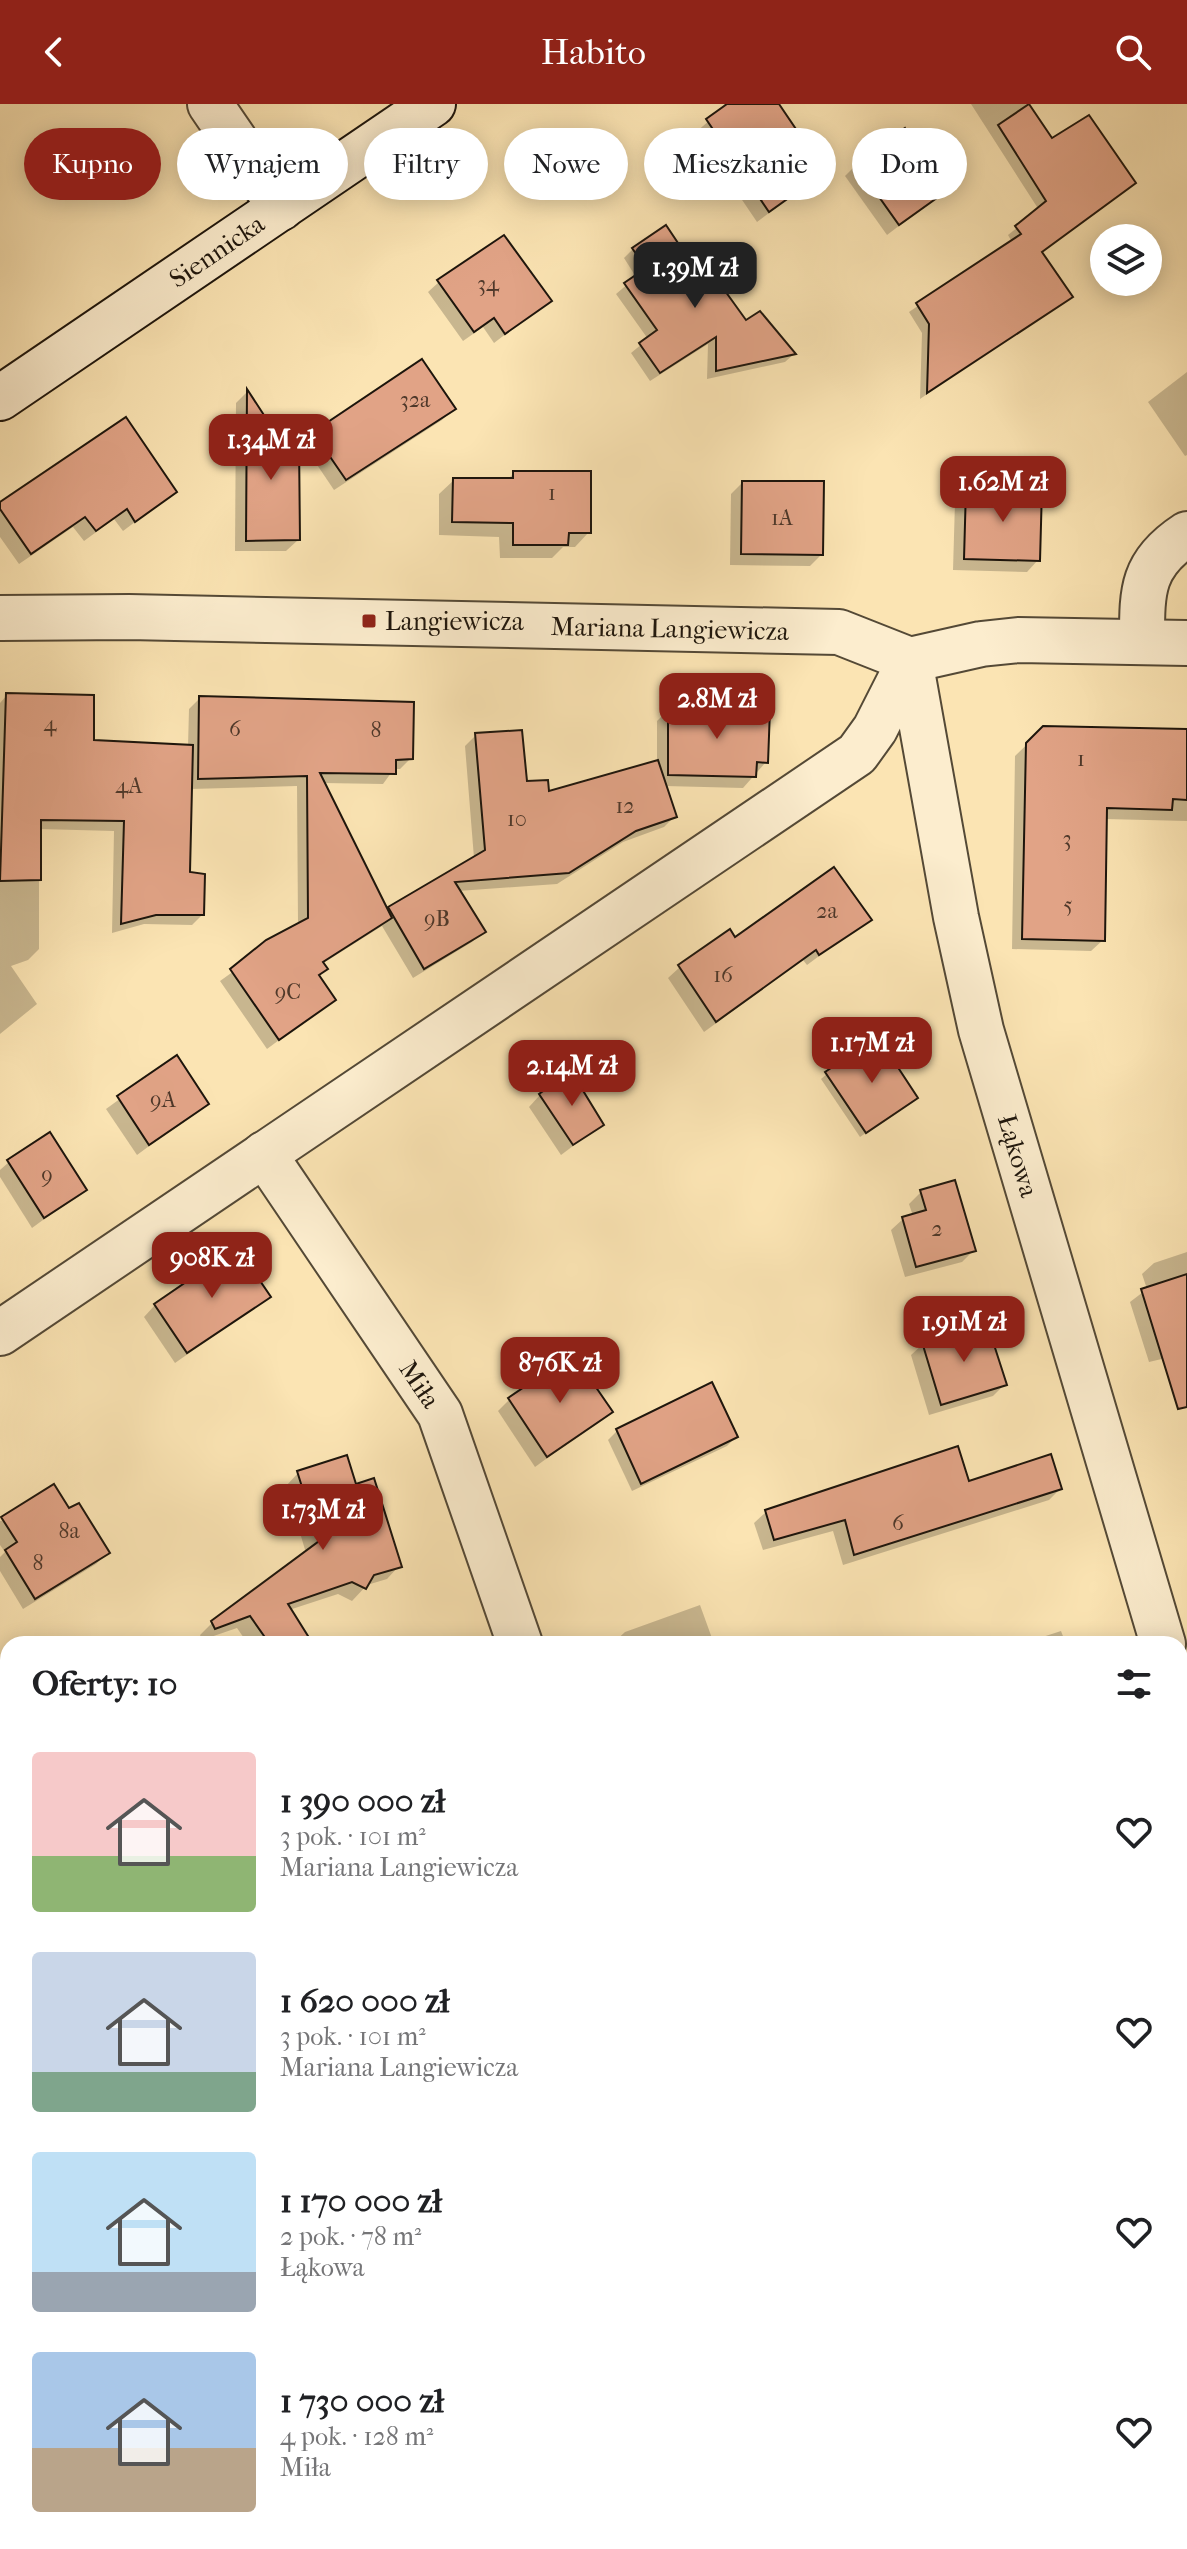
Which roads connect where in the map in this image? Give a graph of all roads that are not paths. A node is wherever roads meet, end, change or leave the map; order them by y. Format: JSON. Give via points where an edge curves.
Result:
{"nodes":[{"id":1,"x":210,"y":104,"type":"edge"},
{"id":2,"x":433,"y":104,"type":"edge"},
{"id":3,"x":281,"y":208,"type":"junction"},
{"id":4,"x":0,"y":398,"type":"edge"},
{"id":5,"x":1187,"y":534,"type":"edge"},
{"id":6,"x":0,"y":618,"type":"edge"},
{"id":7,"x":1142,"y":642,"type":"junction"},
{"id":8,"x":1187,"y":643,"type":"edge"},
{"id":9,"x":910,"y":660,"type":"junction"},
{"id":10,"x":264,"y":1154,"type":"junction"},
{"id":11,"x":0,"y":1333,"type":"edge"},
{"id":12,"x":517,"y":1636,"type":"edge"},
{"id":13,"x":1161,"y":1636,"type":"edge"}],
"edges":[{"from":1,"to":3,"type":"street"},
{"from":2,"to":3,"type":"street","name":"Siennicka"},
{"from":3,"to":4,"type":"street","name":"Siennicka"},
{"from":5,"to":7,"type":"street","via":[[1151,566],[1144,586]]},
{"from":6,"to":9,"type":"street","name":"Mariana Langiewicza","via":[[839,632]]},
{"from":7,"to":8,"type":"street"},
{"from":7,"to":9,"type":"street","via":[[1018,640]]},
{"from":9,"to":10,"type":"street","via":[[857,754]]},
{"from":9,"to":13,"type":"street","name":"Łąkowa","via":[[981,1030]]},
{"from":10,"to":11,"type":"street"},
{"from":10,"to":12,"type":"street","name":"Miła","via":[[440,1414]]}]}
